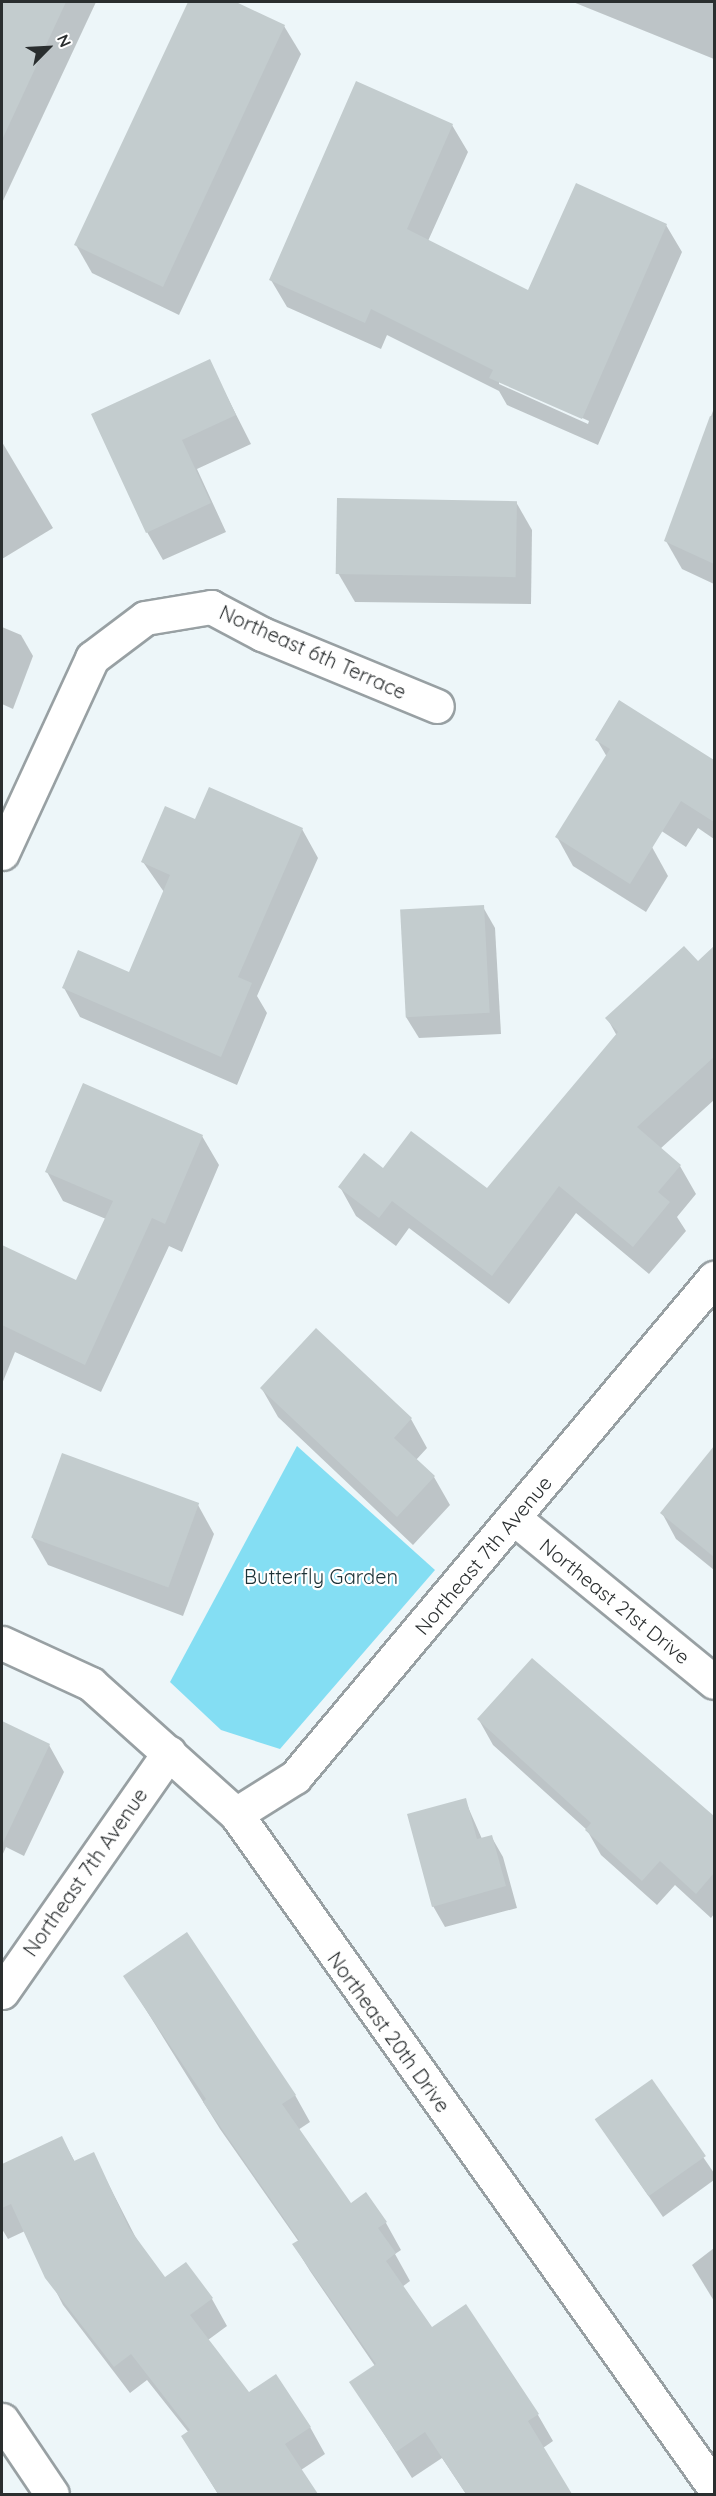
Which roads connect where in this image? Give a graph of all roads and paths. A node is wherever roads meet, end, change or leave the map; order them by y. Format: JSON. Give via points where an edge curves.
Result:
{"nodes":[{"id":1,"x":437,"y":706,"type":"dead end"},
{"id":2,"x":2,"y":853,"type":"edge"},
{"id":3,"x":714,"y":1278,"type":"edge"},
{"id":4,"x":515,"y":1519,"type":"junction"},
{"id":5,"x":2,"y":1643,"type":"edge"},
{"id":6,"x":714,"y":1682,"type":"edge"},
{"id":7,"x":169,"y":1753,"type":"junction"},
{"id":8,"x":236,"y":1814,"type":"junction"},
{"id":9,"x":2,"y":1992,"type":"edge"},
{"id":10,"x":2,"y":2420,"type":"edge"},
{"id":11,"x":714,"y":2487,"type":"edge"},
{"id":12,"x":52,"y":2494,"type":"edge"}],
"edges":[{"from":1,"to":2,"type":"street","name":"Northeast 6th Terrace","via":[[262,634],[211,607],[145,618],[92,658]]},
{"from":3,"to":4,"type":"street","name":"Northeast 7th Avenue"},
{"from":4,"to":6,"type":"street","name":"Northeast 21st Drive"},
{"from":4,"to":8,"type":"street","name":"Northeast 7th Avenue","via":[[295,1778]]},
{"from":5,"to":7,"type":"street","name":"Northeast 20th Drive","via":[[91,1684]]},
{"from":7,"to":8,"type":"street","name":"Northeast 20th Drive"},
{"from":7,"to":9,"type":"street","name":"Northeast 7th Avenue"},
{"from":8,"to":11,"type":"street","name":"Northeast 20th Drive"},
{"from":10,"to":12,"type":"street"}]}
